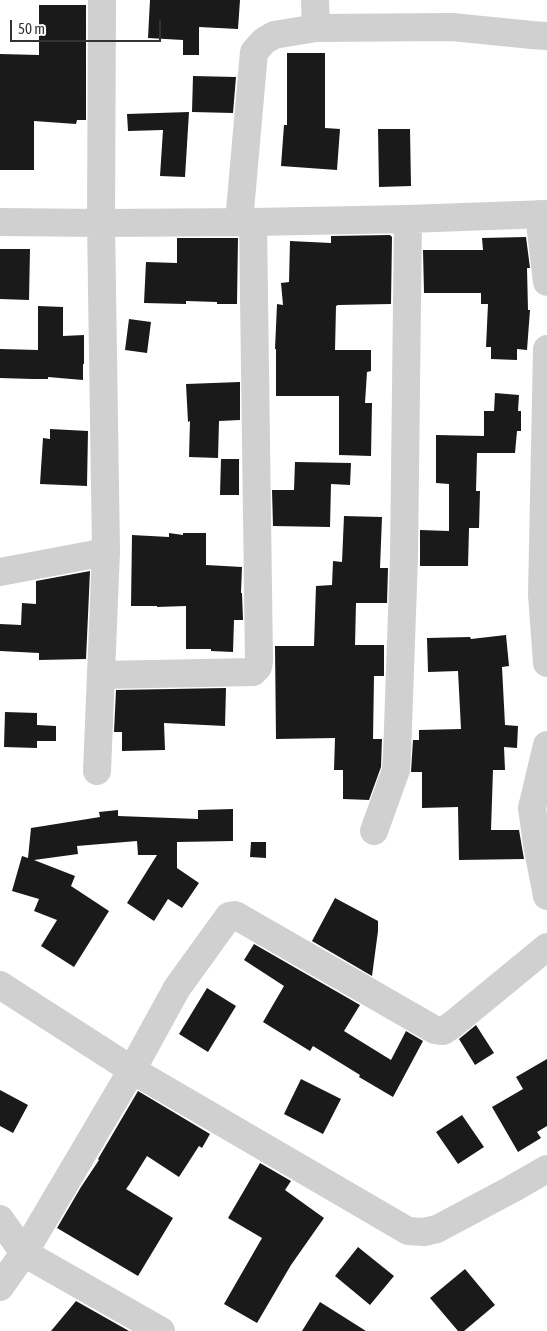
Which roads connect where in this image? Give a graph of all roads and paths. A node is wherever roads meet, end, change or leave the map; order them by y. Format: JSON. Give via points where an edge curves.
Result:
{"nodes":[{"id":1,"x":102,"y":0,"type":"edge"},
{"id":2,"x":315,"y":0,"type":"edge"},
{"id":3,"x":316,"y":28,"type":"junction"},
{"id":4,"x":547,"y":36,"type":"edge"},
{"id":5,"x":543,"y":214,"type":"edge"},
{"id":6,"x":408,"y":219,"type":"junction"},
{"id":7,"x":0,"y":222,"type":"edge"},
{"id":8,"x":246,"y":222,"type":"junction"},
{"id":9,"x":101,"y":224,"type":"junction"},
{"id":10,"x":547,"y":282,"type":"edge"},
{"id":11,"x":547,"y":349,"type":"edge"},
{"id":12,"x":106,"y":552,"type":"junction"},
{"id":13,"x":0,"y":572,"type":"edge"},
{"id":14,"x":547,"y":663,"type":"edge"},
{"id":15,"x":101,"y":675,"type":"junction"},
{"id":16,"x":547,"y":745,"type":"edge"},
{"id":17,"x":97,"y":771,"type":"dead end"},
{"id":18,"x":374,"y":831,"type":"dead end"},
{"id":19,"x":547,"y":896,"type":"edge"},
{"id":20,"x":547,"y":946,"type":"edge"},
{"id":21,"x":0,"y":985,"type":"edge"},
{"id":22,"x":132,"y":1070,"type":"junction"},
{"id":23,"x":547,"y":1169,"type":"edge"},
{"id":24,"x":0,"y":1219,"type":"edge"},
{"id":25,"x":24,"y":1253,"type":"junction"},
{"id":26,"x":0,"y":1287,"type":"edge"},
{"id":27,"x":161,"y":1331,"type":"edge"}],
"edges":[{"from":1,"to":9,"type":"street"},
{"from":2,"to":3,"type":"street"},
{"from":3,"to":4,"type":"street","via":[[452,27]]},
{"from":3,"to":8,"type":"street","via":[[274,35],[254,52]]},
{"from":5,"to":6,"type":"street"},
{"from":5,"to":10,"type":"street"},
{"from":6,"to":8,"type":"street"},
{"from":6,"to":18,"type":"street","via":[[404,557],[397,755],[396,770]]},
{"from":7,"to":9,"type":"street"},
{"from":8,"to":9,"type":"street"},
{"from":8,"to":15,"type":"street","via":[[258,667],[253,672]]},
{"from":9,"to":12,"type":"street"},
{"from":11,"to":14,"type":"street","via":[[542,595]]},
{"from":12,"to":13,"type":"street"},
{"from":12,"to":15,"type":"street"},
{"from":15,"to":17,"type":"street"},
{"from":16,"to":19,"type":"street","via":[[532,808]]},
{"from":20,"to":22,"type":"street","via":[[443,1031],[435,1030],[235,915],[229,916],[177,988]]},
{"from":21,"to":22,"type":"street"},
{"from":22,"to":23,"type":"street","via":[[408,1231],[437,1229]]},
{"from":22,"to":25,"type":"street"},
{"from":24,"to":25,"type":"street"},
{"from":25,"to":26,"type":"street"},
{"from":25,"to":27,"type":"street"}]}
